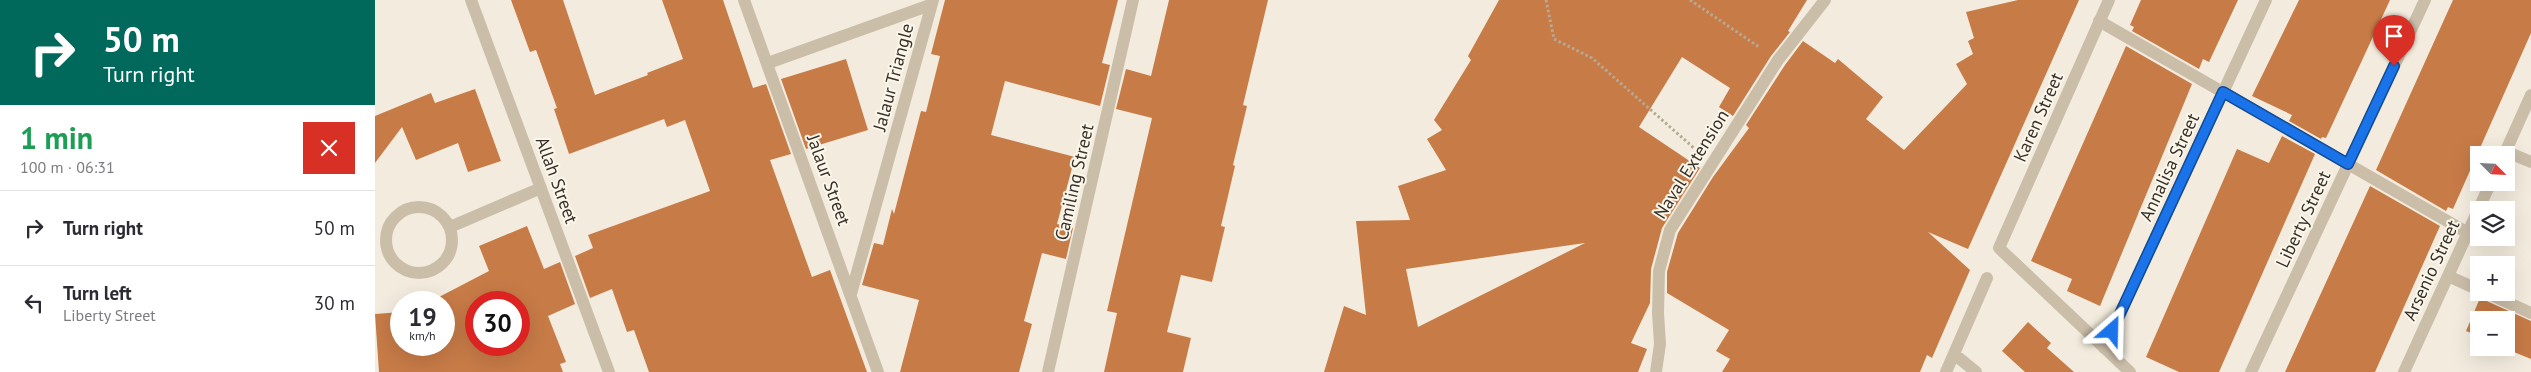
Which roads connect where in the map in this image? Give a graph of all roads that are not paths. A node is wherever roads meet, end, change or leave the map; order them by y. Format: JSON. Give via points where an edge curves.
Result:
{"nodes":[{"id":1,"x":471,"y":0,"type":"edge"},
{"id":2,"x":744,"y":0,"type":"edge"},
{"id":3,"x":1133,"y":0,"type":"edge"},
{"id":4,"x":1825,"y":0,"type":"edge"},
{"id":5,"x":2109,"y":0,"type":"edge"},
{"id":6,"x":2265,"y":0,"type":"edge"},
{"id":7,"x":2425,"y":0,"type":"edge"},
{"id":8,"x":931,"y":2,"type":"edge"},
{"id":9,"x":2099,"y":21,"type":"junction"},
{"id":10,"x":768,"y":63,"type":"junction"},
{"id":11,"x":2223,"y":92,"type":"junction"},
{"id":12,"x":2531,"y":96,"type":"edge"},
{"id":13,"x":2508,"y":146,"type":"edge"},
{"id":14,"x":2515,"y":156,"type":"edge"},
{"id":15,"x":2531,"y":162,"type":"edge"},
{"id":16,"x":2348,"y":164,"type":"junction"},
{"id":17,"x":541,"y":188,"type":"junction"},
{"id":18,"x":2487,"y":191,"type":"edge"},
{"id":19,"x":450,"y":227,"type":"junction"},
{"id":20,"x":2468,"y":233,"type":"junction"},
{"id":21,"x":2448,"y":276,"type":"junction"},
{"id":22,"x":1987,"y":278,"type":"dead end"},
{"id":23,"x":2470,"y":286,"type":"edge"},
{"id":24,"x":851,"y":294,"type":"junction"},
{"id":25,"x":2505,"y":301,"type":"edge"},
{"id":26,"x":2531,"y":313,"type":"edge"},
{"id":27,"x":2104,"y":348,"type":"junction"},
{"id":28,"x":1954,"y":354,"type":"junction"},
{"id":29,"x":609,"y":372,"type":"edge"},
{"id":30,"x":878,"y":372,"type":"edge"},
{"id":31,"x":1048,"y":372,"type":"edge"},
{"id":32,"x":1656,"y":372,"type":"edge"},
{"id":33,"x":1946,"y":372,"type":"edge"},
{"id":34,"x":1975,"y":372,"type":"edge"},
{"id":35,"x":2130,"y":372,"type":"edge"},
{"id":36,"x":2251,"y":372,"type":"edge"},
{"id":37,"x":2404,"y":372,"type":"edge"}],
"edges":[{"from":1,"to":17,"type":"street","name":"Allah Street"},
{"from":2,"to":10,"type":"street","name":"Jalaur Street"},
{"from":3,"to":31,"type":"street","name":"Camiling Street"},
{"from":4,"to":32,"type":"street","name":"Naval Extension","via":[[1778,60],[1670,230],[1659,271],[1660,344]]},
{"from":5,"to":9,"type":"street","name":"Karen Street"},
{"from":6,"to":11,"type":"street","name":"Annalisa Street"},
{"from":7,"to":16,"type":"street","name":"Liberty Street"},
{"from":8,"to":10,"type":"street","name":"Jalaur Triangle"},
{"from":8,"to":24,"type":"street","name":"Jalaur Triangle"},
{"from":9,"to":11,"type":"street"},
{"from":9,"to":27,"type":"street","name":"Karen Street","via":[[1999,248]]},
{"from":10,"to":24,"type":"street","name":"Jalaur Street"},
{"from":11,"to":16,"type":"street"},
{"from":11,"to":27,"type":"street","name":"Annalisa Street"},
{"from":12,"to":13,"type":"street"},
{"from":14,"to":15,"type":"street"},
{"from":16,"to":20,"type":"street"},
{"from":16,"to":36,"type":"street","name":"Liberty Street"},
{"from":17,"to":19,"type":"street"},
{"from":17,"to":29,"type":"street","name":"Allah Street"},
{"from":18,"to":20,"type":"street","name":"Arsenio Street"},
{"from":19,"to":19,"type":"street","via":[[441,214],[428,207],[413,207],[399,213],[389,224],[385,239],[388,254],[397,266],[410,273],[425,274],[439,268],[449,256],[453,242]]},
{"from":20,"to":21,"type":"street","name":"Arsenio Street"},
{"from":21,"to":23,"type":"street"},
{"from":21,"to":37,"type":"street","name":"Arsenio Street"},
{"from":22,"to":28,"type":"street"},
{"from":24,"to":30,"type":"street","name":"Jalaur Street"},
{"from":25,"to":26,"type":"street"},
{"from":27,"to":35,"type":"street"},
{"from":28,"to":33,"type":"street"},
{"from":28,"to":34,"type":"street"}]}
